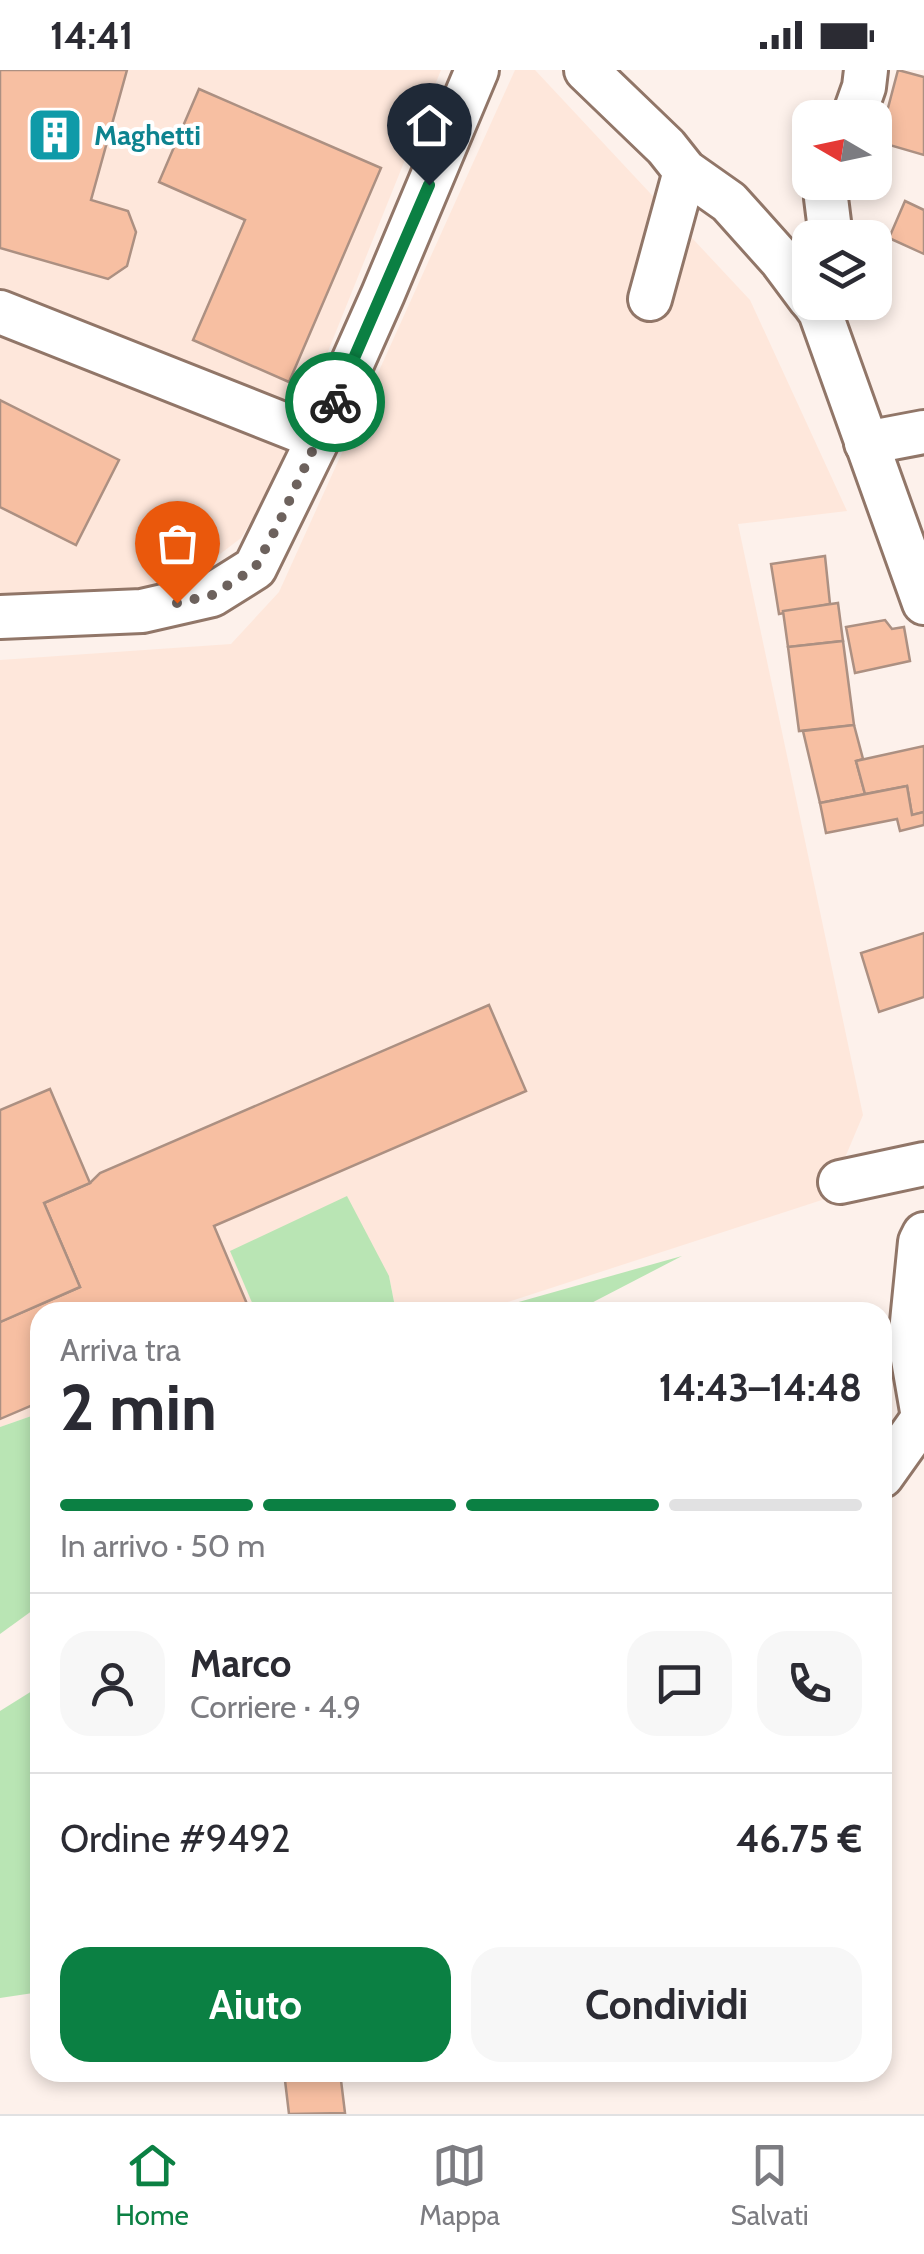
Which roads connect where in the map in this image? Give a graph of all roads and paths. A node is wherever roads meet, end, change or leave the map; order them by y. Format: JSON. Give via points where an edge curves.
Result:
{"nodes":[{"id":1,"x":477,"y":70,"type":"edge"},
{"id":2,"x":586,"y":70,"type":"edge"},
{"id":3,"x":866,"y":70,"type":"edge"},
{"id":4,"x":859,"y":100,"type":"edge"},
{"id":5,"x":685,"y":171,"type":"junction"},
{"id":6,"x":792,"y":274,"type":"edge"},
{"id":7,"x":650,"y":299,"type":"dead end"},
{"id":8,"x":0,"y":312,"type":"edge"},
{"id":9,"x":823,"y":320,"type":"edge"},
{"id":10,"x":924,"y":432,"type":"edge"},
{"id":11,"x":318,"y":438,"type":"junction"},
{"id":12,"x":866,"y":443,"type":"junction"},
{"id":13,"x":924,"y":603,"type":"edge"},
{"id":14,"x":0,"y":617,"type":"edge"},
{"id":15,"x":924,"y":1164,"type":"edge"},
{"id":16,"x":840,"y":1182,"type":"dead end"},
{"id":17,"x":924,"y":1234,"type":"edge"},
{"id":18,"x":924,"y":1421,"type":"edge"},
{"id":19,"x":892,"y":1463,"type":"edge"}],
"edges":[{"from":1,"to":11,"type":"street"},
{"from":2,"to":5,"type":"street"},
{"from":3,"to":4,"type":"street"},
{"from":5,"to":6,"type":"street","via":[[730,202]]},
{"from":5,"to":7,"type":"street"},
{"from":8,"to":11,"type":"street"},
{"from":9,"to":12,"type":"street"},
{"from":10,"to":12,"type":"street"},
{"from":11,"to":14,"type":"street","via":[[255,568],[212,595],[142,611]]},
{"from":12,"to":13,"type":"street"},
{"from":15,"to":16,"type":"street"},
{"from":17,"to":18,"type":"street","via":[[910,1342]]},
{"from":18,"to":19,"type":"street"}]}
